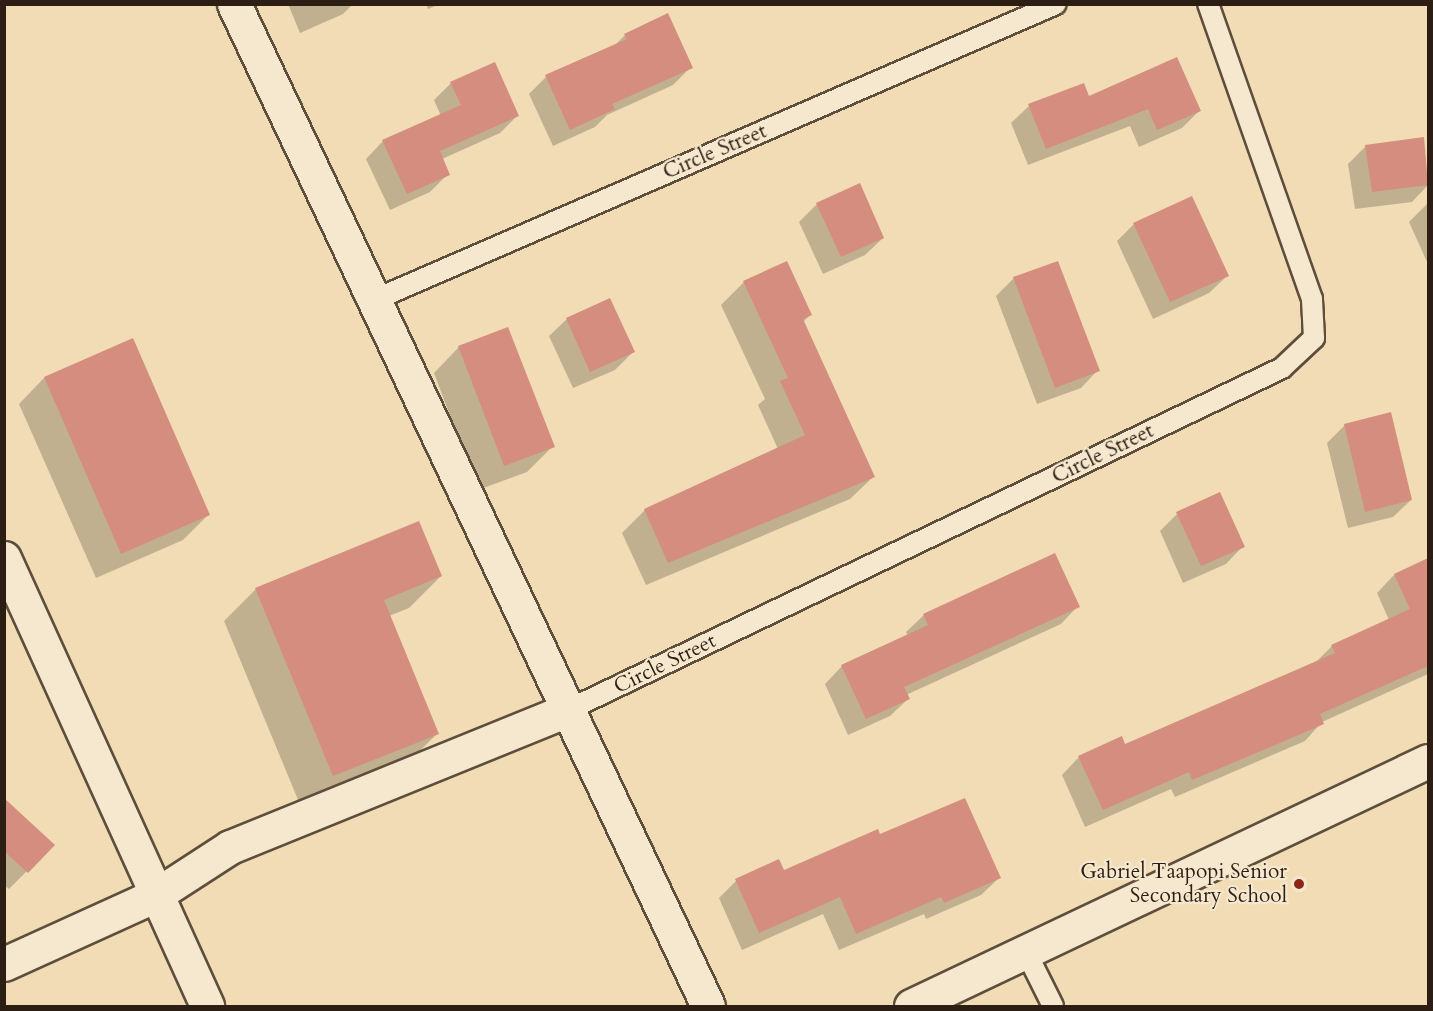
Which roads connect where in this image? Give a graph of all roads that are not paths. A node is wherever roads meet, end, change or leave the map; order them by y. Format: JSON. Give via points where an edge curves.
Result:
{"nodes":[{"id":1,"x":234,"y":4,"type":"edge"},
{"id":2,"x":1056,"y":4,"type":"edge"},
{"id":3,"x":1208,"y":4,"type":"edge"},
{"id":4,"x":374,"y":300,"type":"junction"},
{"id":5,"x":4,"y":558,"type":"edge"},
{"id":6,"x":568,"y":711,"type":"junction"},
{"id":7,"x":1428,"y":760,"type":"edge"},
{"id":8,"x":156,"y":895,"type":"junction"},
{"id":9,"x":1026,"y":952,"type":"junction"},
{"id":10,"x":4,"y":964,"type":"edge"},
{"id":11,"x":207,"y":1006,"type":"edge"},
{"id":12,"x":708,"y":1006,"type":"edge"},
{"id":13,"x":911,"y":1006,"type":"edge"},
{"id":14,"x":1053,"y":1006,"type":"edge"}],
"edges":[{"from":1,"to":4,"type":"street"},
{"from":2,"to":4,"type":"lane","name":"Circle Street"},
{"from":3,"to":6,"type":"lane","name":"Circle Street","via":[[1312,299],[1314,338],[1282,368]]},
{"from":4,"to":6,"type":"street"},
{"from":5,"to":8,"type":"street"},
{"from":6,"to":8,"type":"street","via":[[230,846]]},
{"from":6,"to":12,"type":"street"},
{"from":7,"to":9,"type":"street"},
{"from":8,"to":10,"type":"street"},
{"from":8,"to":11,"type":"street"},
{"from":9,"to":13,"type":"street"},
{"from":9,"to":14,"type":"lane"}]}
